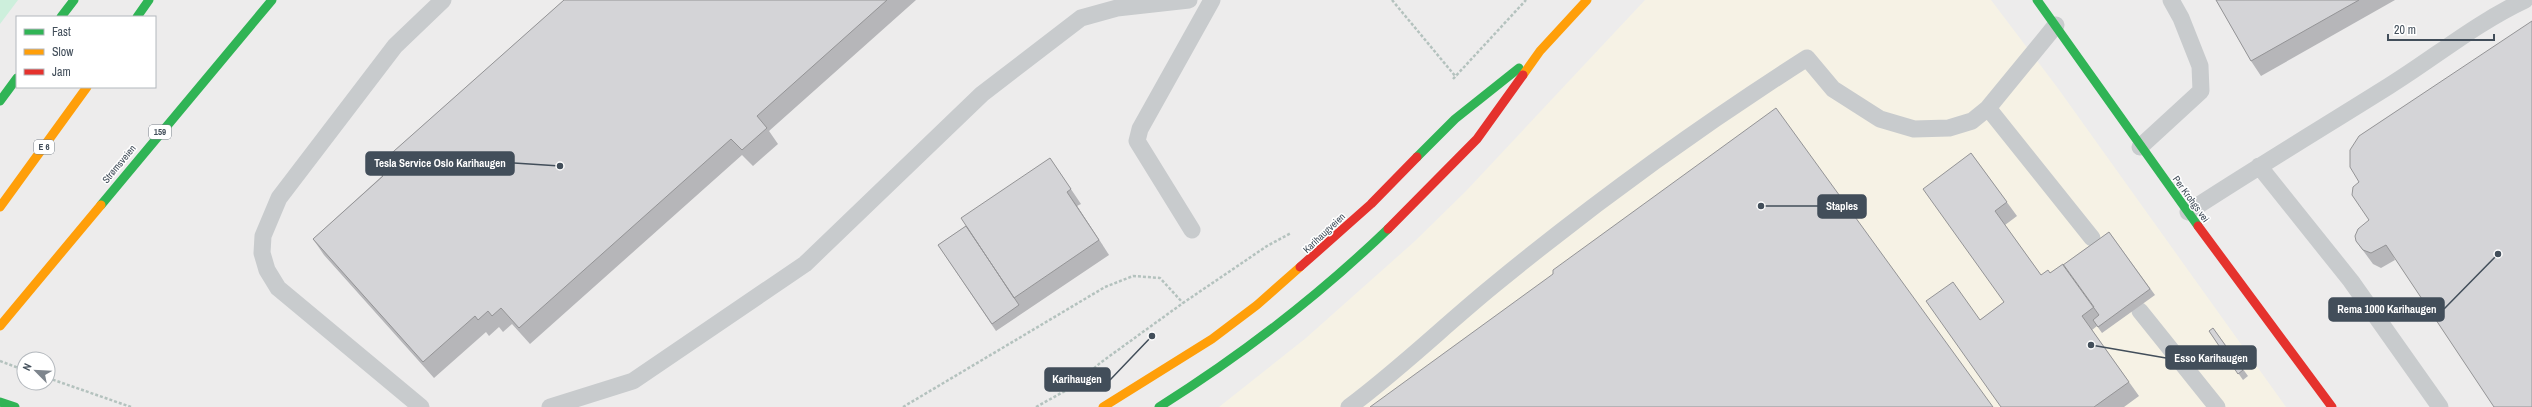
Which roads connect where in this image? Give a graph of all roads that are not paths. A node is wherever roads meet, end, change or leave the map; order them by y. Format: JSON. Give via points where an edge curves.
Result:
{"nodes":[{"id":1,"x":74,"y":0,"type":"edge"},
{"id":2,"x":149,"y":0,"type":"edge"},
{"id":3,"x":272,"y":0,"type":"edge"},
{"id":4,"x":443,"y":0,"type":"edge"},
{"id":5,"x":1189,"y":0,"type":"edge"},
{"id":6,"x":1212,"y":0,"type":"edge"},
{"id":7,"x":1587,"y":0,"type":"edge"},
{"id":8,"x":2037,"y":0,"type":"edge"},
{"id":9,"x":2171,"y":0,"type":"edge"},
{"id":10,"x":2525,"y":0,"type":"edge"},
{"id":11,"x":62,"y":16,"type":"edge"},
{"id":12,"x":138,"y":16,"type":"edge"},
{"id":13,"x":2056,"y":25,"type":"junction"},
{"id":14,"x":1540,"y":51,"type":"junction"},
{"id":15,"x":16,"y":79,"type":"edge"},
{"id":16,"x":87,"y":88,"type":"edge"},
{"id":17,"x":0,"y":101,"type":"edge"},
{"id":18,"x":1988,"y":108,"type":"junction"},
{"id":19,"x":2140,"y":147,"type":"junction"},
{"id":20,"x":2259,"y":166,"type":"junction"},
{"id":21,"x":0,"y":207,"type":"edge"},
{"id":22,"x":2188,"y":212,"type":"junction"},
{"id":23,"x":1192,"y":230,"type":"dead end"},
{"id":24,"x":2092,"y":238,"type":"dead end"},
{"id":25,"x":2140,"y":310,"type":"dead end"},
{"id":26,"x":0,"y":326,"type":"edge"},
{"id":27,"x":0,"y":402,"type":"edge"},
{"id":28,"x":15,"y":407,"type":"edge"},
{"id":29,"x":421,"y":407,"type":"edge"},
{"id":30,"x":550,"y":407,"type":"edge"},
{"id":31,"x":1103,"y":407,"type":"edge"},
{"id":32,"x":1159,"y":407,"type":"edge"},
{"id":33,"x":1349,"y":407,"type":"edge"},
{"id":34,"x":2217,"y":407,"type":"edge"},
{"id":35,"x":2332,"y":407,"type":"edge"},
{"id":36,"x":2440,"y":407,"type":"edge"}],
"edges":[{"from":1,"to":11,"type":"main road"},
{"from":2,"to":12,"type":"main road"},
{"from":3,"to":26,"type":"main road","name":"Strømsveien","number":"159"},
{"from":4,"to":29,"type":"lane","via":[[395,46],[279,198],[263,236],[262,253],[267,270],[278,288]]},
{"from":5,"to":30,"type":"lane","via":[[1117,8],[1080,18],[982,94],[805,264],[633,381]]},
{"from":6,"to":23,"type":"lane","via":[[1140,129],[1137,141]]},
{"from":7,"to":14,"type":"main road","name":"Karihaugveien"},
{"from":8,"to":13,"type":"main road","name":"Per Krohgs vei"},
{"from":9,"to":19,"type":"lane","via":[[2200,66],[2201,91]]},
{"from":10,"to":20,"type":"lane","via":[[2501,11],[2389,86]]},
{"from":13,"to":18,"type":"lane"},
{"from":13,"to":19,"type":"main road","name":"Per Krohgs vei"},
{"from":14,"to":31,"type":"main road","name":"Karihaugveien","via":[[1455,119],[1371,204],[1257,305],[1212,339]]},
{"from":14,"to":32,"type":"main road","name":"Karihaugveien","via":[[1478,138],[1332,282],[1231,360]]},
{"from":15,"to":17,"type":"main road"},
{"from":16,"to":21,"type":"main road","number":"E 6"},
{"from":18,"to":24,"type":"lane"},
{"from":18,"to":33,"type":"lane","via":[[1972,121],[1949,128],[1914,129],[1880,119],[1833,89],[1807,58],[1722,113],[1634,178],[1495,284]]},
{"from":19,"to":22,"type":"main road","name":"Per Krohgs vei"},
{"from":20,"to":22,"type":"lane"},
{"from":20,"to":36,"type":"lane","via":[[2351,281]]},
{"from":22,"to":35,"type":"main road","name":"Per Krohgs vei"},
{"from":25,"to":34,"type":"lane"},
{"from":27,"to":28,"type":"main road"}]}
